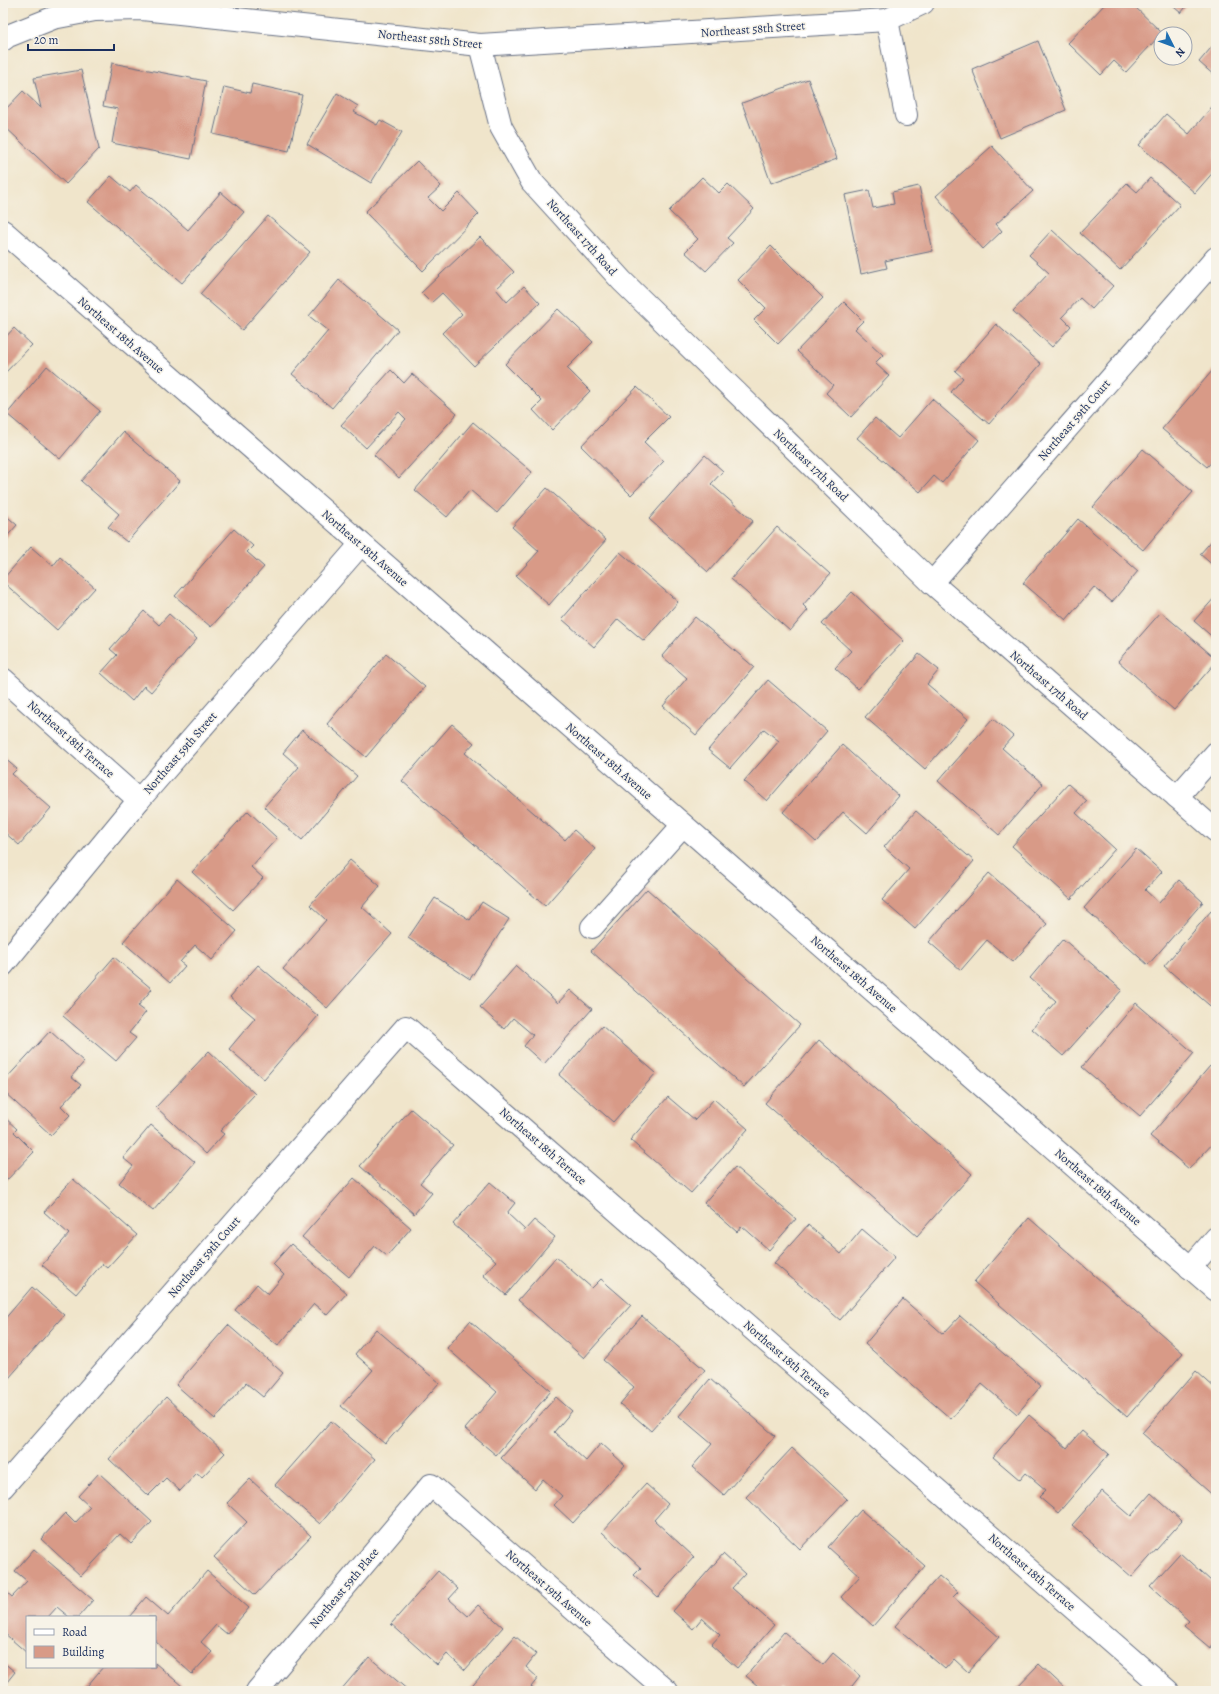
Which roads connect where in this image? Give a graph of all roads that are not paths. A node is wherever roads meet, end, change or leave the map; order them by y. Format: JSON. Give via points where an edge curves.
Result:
{"nodes":[{"id":1,"x":923,"y":3,"type":"edge"},
{"id":2,"x":886,"y":20,"type":"junction"},
{"id":3,"x":3,"y":40,"type":"edge"},
{"id":4,"x":480,"y":45,"type":"junction"},
{"id":5,"x":906,"y":115,"type":"dead end"},
{"id":6,"x":3,"y":231,"type":"edge"},
{"id":7,"x":1216,"y":258,"type":"edge"},
{"id":8,"x":361,"y":544,"type":"junction"},
{"id":9,"x":932,"y":583,"type":"junction"},
{"id":10,"x":3,"y":679,"type":"edge"},
{"id":11,"x":1216,"y":753,"type":"edge"},
{"id":12,"x":1177,"y":797,"type":"junction"},
{"id":13,"x":139,"y":800,"type":"junction"},
{"id":14,"x":683,"y":825,"type":"junction"},
{"id":15,"x":1216,"y":831,"type":"edge"},
{"id":16,"x":592,"y":927,"type":"dead end"},
{"id":17,"x":3,"y":965,"type":"edge"},
{"id":18,"x":406,"y":1027,"type":"joint"},
{"id":19,"x":1216,"y":1238,"type":"edge"},
{"id":20,"x":1190,"y":1268,"type":"junction"},
{"id":21,"x":1216,"y":1290,"type":"edge"},
{"id":22,"x":431,"y":1486,"type":"joint"},
{"id":23,"x":3,"y":1487,"type":"edge"},
{"id":24,"x":257,"y":1691,"type":"edge"},
{"id":25,"x":667,"y":1691,"type":"edge"},
{"id":26,"x":1168,"y":1691,"type":"edge"}],
"edges":[{"from":1,"to":2,"type":"street","name":"Northeast 58th Street"},
{"from":2,"to":4,"type":"street","name":"Northeast 58th Street"},
{"from":2,"to":5,"type":"street"},
{"from":3,"to":4,"type":"street","name":"Northeast 58th Street","via":[[53,18],[94,10],[142,9]]},
{"from":4,"to":9,"type":"street","name":"Northeast 17th Road","via":[[501,127],[532,182],[622,281]]},
{"from":6,"to":8,"type":"street","name":"Northeast 18th Avenue"},
{"from":7,"to":9,"type":"street","name":"Northeast 59th Court"},
{"from":8,"to":13,"type":"street","name":"Northeast 59th Street"},
{"from":8,"to":14,"type":"street","name":"Northeast 18th Avenue"},
{"from":9,"to":12,"type":"street","name":"Northeast 17th Road"},
{"from":10,"to":13,"type":"street","name":"Northeast 18th Terrace"},
{"from":11,"to":12,"type":"street"},
{"from":12,"to":15,"type":"street","name":"Northeast 17th Road"},
{"from":13,"to":17,"type":"street","name":"Northeast 59th Street"},
{"from":14,"to":16,"type":"street"},
{"from":14,"to":20,"type":"street","name":"Northeast 18th Avenue"},
{"from":18,"to":23,"type":"street","name":"Northeast 59th Court"},
{"from":18,"to":26,"type":"street","name":"Northeast 18th Terrace"},
{"from":19,"to":20,"type":"street"},
{"from":20,"to":21,"type":"street","name":"Northeast 18th Avenue"},
{"from":22,"to":24,"type":"street","name":"Northeast 59th Place"},
{"from":22,"to":25,"type":"street","name":"Northeast 19th Avenue"}]}
